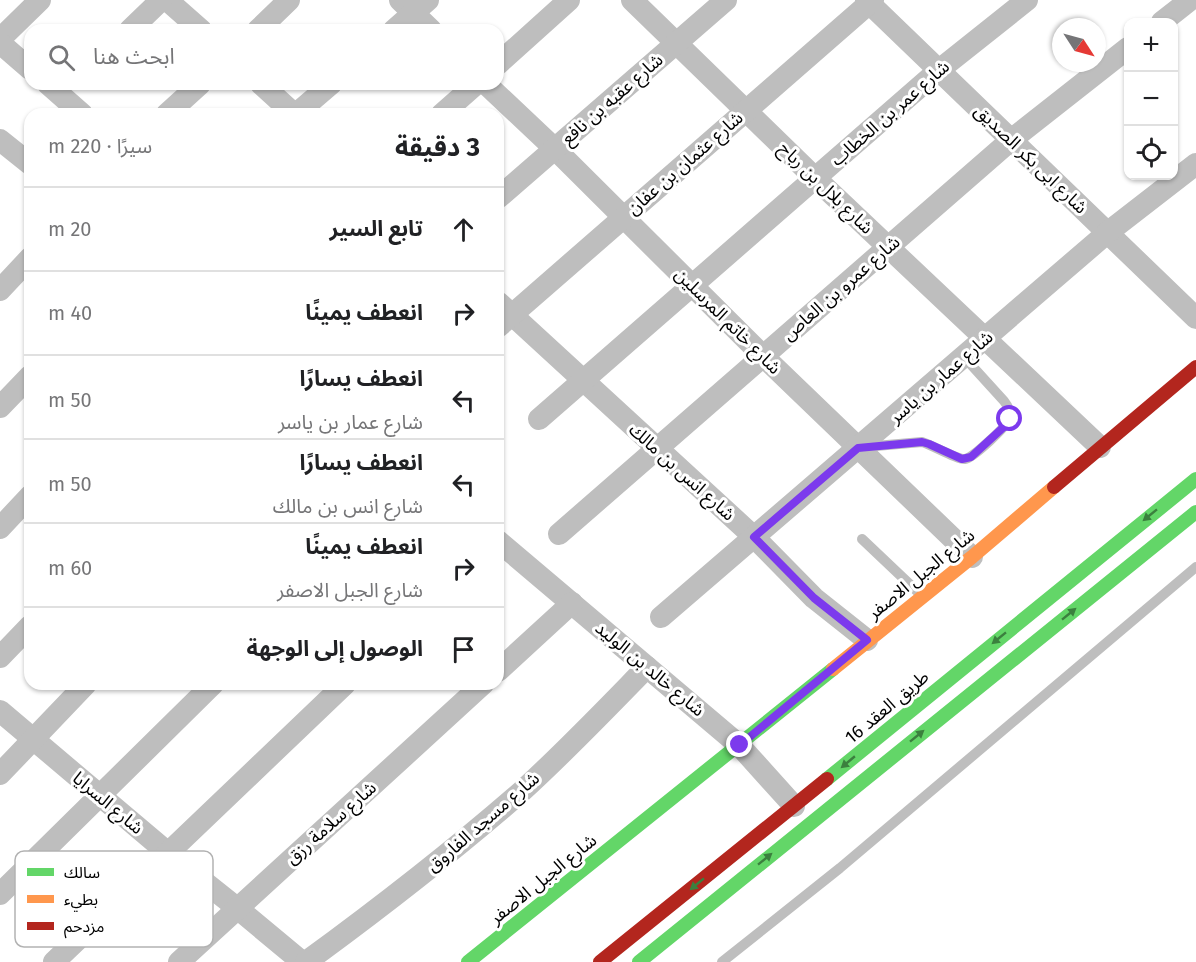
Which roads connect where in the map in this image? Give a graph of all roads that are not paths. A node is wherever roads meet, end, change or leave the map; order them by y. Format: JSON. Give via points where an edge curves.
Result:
{"nodes":[{"id":1,"x":40,"y":0,"type":"edge"},
{"id":2,"x":161,"y":0,"type":"edge"},
{"id":3,"x":167,"y":0,"type":"edge"},
{"id":4,"x":289,"y":0,"type":"edge"},
{"id":5,"x":569,"y":0,"type":"edge"},
{"id":6,"x":632,"y":0,"type":"edge"},
{"id":7,"x":726,"y":0,"type":"edge"},
{"id":8,"x":1027,"y":0,"type":"edge"},
{"id":9,"x":1190,"y":0,"type":"edge"},
{"id":10,"x":869,"y":1,"type":"edge"},
{"id":11,"x":414,"y":4,"type":"edge"},
{"id":12,"x":1166,"y":18,"type":"edge"},
{"id":13,"x":136,"y":24,"type":"edge"},
{"id":14,"x":194,"y":24,"type":"edge"},
{"id":15,"x":264,"y":24,"type":"edge"},
{"id":16,"x":399,"y":24,"type":"edge"},
{"id":17,"x":427,"y":24,"type":"edge"},
{"id":18,"x":0,"y":39,"type":"edge"},
{"id":19,"x":0,"y":44,"type":"edge"},
{"id":20,"x":676,"y":44,"type":"junction"},
{"id":21,"x":1124,"y":51,"type":"edge"},
{"id":22,"x":504,"y":59,"type":"edge"},
{"id":23,"x":24,"y":64,"type":"edge"},
{"id":24,"x":939,"y":70,"type":"junction"},
{"id":25,"x":63,"y":90,"type":"edge"},
{"id":26,"x":193,"y":90,"type":"edge"},
{"id":27,"x":268,"y":90,"type":"edge"},
{"id":28,"x":324,"y":90,"type":"edge"},
{"id":29,"x":469,"y":90,"type":"edge"},
{"id":30,"x":492,"y":90,"type":"edge"},
{"id":31,"x":77,"y":108,"type":"edge"},
{"id":32,"x":174,"y":108,"type":"edge"},
{"id":33,"x":288,"y":108,"type":"edge"},
{"id":34,"x":302,"y":108,"type":"edge"},
{"id":35,"x":449,"y":108,"type":"edge"},
{"id":36,"x":745,"y":111,"type":"junction"},
{"id":37,"x":0,"y":140,"type":"edge"},
{"id":38,"x":1011,"y":140,"type":"junction"},
{"id":39,"x":555,"y":149,"type":"junction"},
{"id":40,"x":24,"y":159,"type":"edge"},
{"id":41,"x":1196,"y":164,"type":"edge"},
{"id":42,"x":815,"y":178,"type":"junction"},
{"id":43,"x":504,"y":193,"type":"edge"},
{"id":44,"x":623,"y":217,"type":"junction"},
{"id":45,"x":1107,"y":233,"type":"junction"},
{"id":46,"x":888,"y":247,"type":"junction"},
{"id":47,"x":24,"y":264,"type":"edge"},
{"id":48,"x":692,"y":286,"type":"junction"},
{"id":49,"x":0,"y":290,"type":"edge"},
{"id":50,"x":504,"y":313,"type":"edge"},
{"id":51,"x":504,"y":315,"type":"edge"},
{"id":52,"x":1196,"y":318,"type":"edge"},
{"id":53,"x":985,"y":338,"type":"junction"},
{"id":54,"x":763,"y":356,"type":"junction"},
{"id":55,"x":964,"y":357,"type":"junction"},
{"id":56,"x":1196,"y":366,"type":"edge"},
{"id":57,"x":583,"y":380,"type":"junction"},
{"id":58,"x":24,"y":382,"type":"edge"},
{"id":59,"x":0,"y":407,"type":"edge"},
{"id":60,"x":539,"y":419,"type":"dead end"},
{"id":61,"x":1100,"y":447,"type":"junction"},
{"id":62,"x":657,"y":448,"type":"junction"},
{"id":63,"x":858,"y":448,"type":"junction"},
{"id":64,"x":1196,"y":478,"type":"edge"},
{"id":65,"x":24,"y":502,"type":"edge"},
{"id":66,"x":1196,"y":512,"type":"edge"},
{"id":67,"x":0,"y":528,"type":"edge"},
{"id":68,"x":558,"y":534,"type":"dead end"},
{"id":69,"x":754,"y":537,"type":"junction"},
{"id":70,"x":862,"y":539,"type":"dead end"},
{"id":71,"x":504,"y":546,"type":"edge"},
{"id":72,"x":972,"y":557,"type":"junction"},
{"id":73,"x":1196,"y":567,"type":"edge"},
{"id":74,"x":922,"y":596,"type":"junction"},
{"id":75,"x":572,"y":603,"type":"junction"},
{"id":76,"x":661,"y":617,"type":"dead end"},
{"id":77,"x":24,"y":632,"type":"edge"},
{"id":78,"x":867,"y":640,"type":"junction"},
{"id":79,"x":0,"y":657,"type":"edge"},
{"id":80,"x":504,"y":665,"type":"edge"},
{"id":81,"x":648,"y":667,"type":"junction"},
{"id":82,"x":81,"y":690,"type":"edge"},
{"id":83,"x":207,"y":690,"type":"edge"},
{"id":84,"x":339,"y":690,"type":"edge"},
{"id":85,"x":476,"y":690,"type":"edge"},
{"id":86,"x":0,"y":711,"type":"edge"},
{"id":87,"x":33,"y":739,"type":"junction"},
{"id":88,"x":740,"y":745,"type":"junction"},
{"id":89,"x":0,"y":774,"type":"edge"},
{"id":90,"x":100,"y":796,"type":"junction"},
{"id":91,"x":794,"y":806,"type":"junction"},
{"id":92,"x":44,"y":851,"type":"edge"},
{"id":93,"x":166,"y":851,"type":"edge"},
{"id":94,"x":170,"y":851,"type":"edge"},
{"id":95,"x":15,"y":879,"type":"edge"},
{"id":96,"x":213,"y":889,"type":"edge"},
{"id":97,"x":0,"y":894,"type":"edge"},
{"id":98,"x":237,"y":908,"type":"junction"},
{"id":99,"x":213,"y":930,"type":"edge"},
{"id":100,"x":70,"y":947,"type":"edge"},
{"id":101,"x":195,"y":947,"type":"edge"},
{"id":102,"x":54,"y":962,"type":"edge"},
{"id":103,"x":179,"y":962,"type":"edge"},
{"id":104,"x":304,"y":962,"type":"edge"},
{"id":105,"x":468,"y":962,"type":"edge"},
{"id":106,"x":600,"y":962,"type":"edge"},
{"id":107,"x":639,"y":962,"type":"edge"},
{"id":108,"x":722,"y":962,"type":"edge"}],
"edges":[{"from":1,"to":18,"type":"street"},
{"from":2,"to":13,"type":"street"},
{"from":3,"to":14,"type":"street"},
{"from":4,"to":15,"type":"street"},
{"from":5,"to":22,"type":"street"},
{"from":6,"to":20,"type":"street","name":"شارع بلال بن رباح"},
{"from":7,"to":20,"type":"street","name":"شارع عقبه بن نافع"},
{"from":8,"to":24,"type":"street","name":"شارع عمر بن الخطاب"},
{"from":9,"to":12,"type":"street"},
{"from":10,"to":24,"type":"street","name":"شارع ابى بكر الصديق"},
{"from":10,"to":36,"type":"street","name":"شارع عثمان بن عفان"},
{"from":11,"to":16,"type":"street"},
{"from":11,"to":17,"type":"street"},
{"from":19,"to":23,"type":"street"},
{"from":20,"to":36,"type":"street","name":"شارع بلال بن رباح"},
{"from":20,"to":39,"type":"street","name":"شارع عقبه بن نافع"},
{"from":21,"to":38,"type":"street","name":"شارع عمرو بن العاص"},
{"from":24,"to":38,"type":"street","name":"شارع ابى بكر الصديق"},
{"from":24,"to":42,"type":"street","name":"شارع عمر بن الخطاب"},
{"from":25,"to":31,"type":"street"},
{"from":26,"to":32,"type":"street"},
{"from":27,"to":33,"type":"street"},
{"from":28,"to":34,"type":"street"},
{"from":29,"to":35,"type":"street"},
{"from":30,"to":39,"type":"street","name":"شارع خاتم المرسلين"},
{"from":36,"to":42,"type":"street","name":"شارع بلال بن رباح"},
{"from":36,"to":44,"type":"street","name":"شارع عثمان بن عفان"},
{"from":37,"to":40,"type":"street"},
{"from":38,"to":45,"type":"street","name":"شارع ابى بكر الصديق"},
{"from":38,"to":46,"type":"street","name":"شارع عمرو بن العاص"},
{"from":39,"to":43,"type":"street","name":"شارع عقبه بن نافع"},
{"from":39,"to":44,"type":"street","name":"شارع خاتم المرسلين"},
{"from":41,"to":45,"type":"street","name":"شارع عمار بن ياسر"},
{"from":42,"to":46,"type":"street","name":"شارع بلال بن رباح"},
{"from":42,"to":48,"type":"street","name":"شارع عمر بن الخطاب"},
{"from":44,"to":48,"type":"street","name":"شارع خاتم المرسلين"},
{"from":44,"to":50,"type":"street","name":"شارع عثمان بن عفان"},
{"from":45,"to":52,"type":"street","name":"شارع ابى بكر الصديق"},
{"from":45,"to":53,"type":"street","name":"شارع عمار بن ياسر"},
{"from":46,"to":53,"type":"street","name":"شارع بلال بن رباح"},
{"from":46,"to":54,"type":"street","name":"شارع عمرو بن العاص"},
{"from":47,"to":49,"type":"street"},
{"from":48,"to":54,"type":"street","name":"شارع خاتم المرسلين"},
{"from":48,"to":57,"type":"street","name":"شارع عمر بن الخطاب"},
{"from":51,"to":57,"type":"street","name":"شارع انس بن مالك"},
{"from":53,"to":55,"type":"street","name":"شارع عمار بن ياسر"},
{"from":53,"to":61,"type":"street","name":"شارع بلال بن رباح"},
{"from":54,"to":62,"type":"street","name":"شارع عمرو بن العاص"},
{"from":54,"to":63,"type":"street","name":"شارع خاتم المرسلين"},
{"from":55,"to":63,"type":"street","name":"شارع عمار بن ياسر"},
{"from":55,"to":63,"type":"lane","via":[[1010,413],[1007,424],[971,457],[962,459],[922,442]]},
{"from":56,"to":61,"type":"street","name":"شارع الجبل الاصفر"},
{"from":57,"to":60,"type":"street","name":"شارع عمر بن الخطاب"},
{"from":57,"to":62,"type":"street","name":"شارع انس بن مالك"},
{"from":58,"to":59,"type":"street"},
{"from":61,"to":72,"type":"street","name":"شارع الجبل الاصفر"},
{"from":62,"to":68,"type":"street","name":"شارع عمرو بن العاص"},
{"from":62,"to":69,"type":"street","name":"شارع انس بن مالك"},
{"from":63,"to":69,"type":"street","name":"شارع عمار بن ياسر"},
{"from":63,"to":72,"type":"street","name":"شارع خاتم المرسلين"},
{"from":64,"to":91,"type":"street","name":"طريق العقد 16","one_way":true},
{"from":65,"to":67,"type":"street"},
{"from":107,"to":66,"type":"street","one_way":true},
{"from":69,"to":76,"type":"street","name":"شارع عمار بن ياسر"},
{"from":69,"to":78,"type":"street","name":"شارع انس بن مالك","via":[[814,598]]},
{"from":70,"to":74,"type":"lane"},
{"from":71,"to":75,"type":"street","name":"شارع خالد بن الوليد"},
{"from":72,"to":74,"type":"street","name":"شارع الجبل الاصفر"},
{"from":73,"to":108,"type":"lane","via":[[840,868]]},
{"from":74,"to":78,"type":"street","name":"شارع الجبل الاصفر"},
{"from":75,"to":80,"type":"street"},
{"from":75,"to":81,"type":"street","name":"شارع خالد بن الوليد"},
{"from":77,"to":79,"type":"street"},
{"from":78,"to":88,"type":"street","name":"شارع الجبل الاصفر"},
{"from":81,"to":88,"type":"street","name":"شارع خالد بن الوليد"},
{"from":81,"to":104,"type":"street","name":"شارع مسجد الفاروق","via":[[521,791],[415,880]]},
{"from":82,"to":87,"type":"street"},
{"from":83,"to":90,"type":"street"},
{"from":84,"to":94,"type":"street"},
{"from":85,"to":98,"type":"street","name":"شارع سلامة رزق"},
{"from":86,"to":87,"type":"street","name":"شارع السرايا"},
{"from":87,"to":89,"type":"street"},
{"from":87,"to":90,"type":"street","name":"شارع السرايا"},
{"from":88,"to":91,"type":"street","name":"شارع خالد بن الوليد"},
{"from":88,"to":105,"type":"street","name":"شارع الجبل الاصفر"},
{"from":90,"to":92,"type":"street"},
{"from":90,"to":93,"type":"street","name":"شارع السرايا"},
{"from":91,"to":106,"type":"street","name":"طريق العقد 16","one_way":true},
{"from":95,"to":97,"type":"street"},
{"from":96,"to":98,"type":"street","name":"شارع السرايا"},
{"from":98,"to":99,"type":"street","name":"شارع سلامة رزق"},
{"from":98,"to":104,"type":"street","name":"شارع السرايا"},
{"from":100,"to":102,"type":"street"},
{"from":101,"to":103,"type":"street","name":"شارع سلامة رزق"}]}
